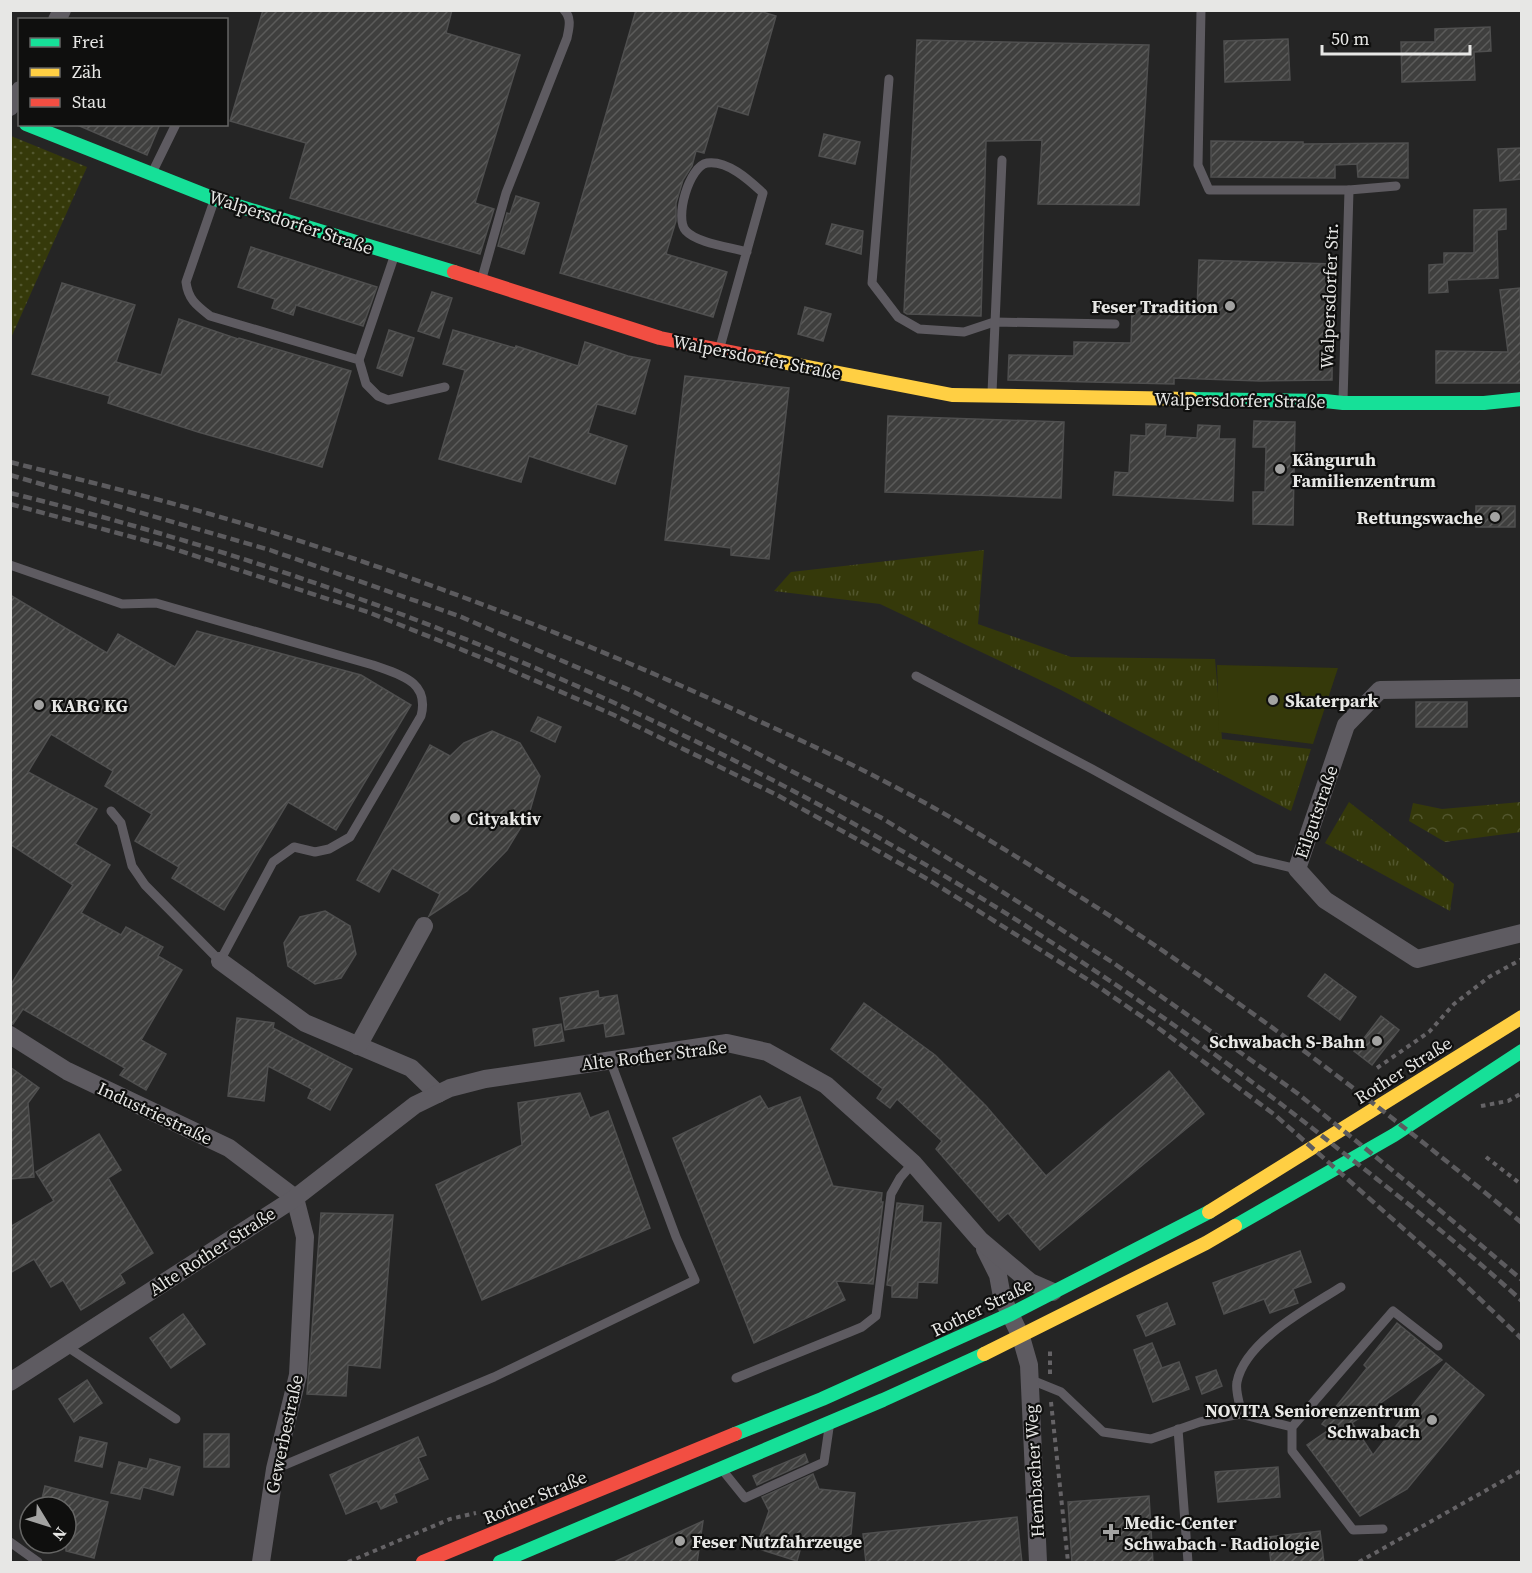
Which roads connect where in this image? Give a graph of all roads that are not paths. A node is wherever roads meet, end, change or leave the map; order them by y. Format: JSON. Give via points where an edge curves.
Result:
{"nodes":[{"id":1,"x":564,"y":10,"type":"edge"},
{"id":2,"x":1202,"y":10,"type":"edge"},
{"id":3,"x":889,"y":79,"type":"dead end"},
{"id":4,"x":18,"y":93,"type":"edge"},
{"id":5,"x":10,"y":107,"type":"edge"},
{"id":6,"x":31,"y":126,"type":"edge"},
{"id":7,"x":175,"y":126,"type":"edge"},
{"id":8,"x":1002,"y":160,"type":"dead end"},
{"id":9,"x":152,"y":173,"type":"junction"},
{"id":10,"x":1396,"y":186,"type":"dead end"},
{"id":11,"x":1349,"y":190,"type":"junction"},
{"id":12,"x":215,"y":199,"type":"junction"},
{"id":13,"x":747,"y":252,"type":"junction"},
{"id":14,"x":394,"y":254,"type":"junction"},
{"id":15,"x":481,"y":280,"type":"junction"},
{"id":16,"x":994,"y":322,"type":"junction"},
{"id":17,"x":1114,"y":324,"type":"dead end"},
{"id":18,"x":719,"y":350,"type":"junction"},
{"id":19,"x":360,"y":360,"type":"junction"},
{"id":20,"x":445,"y":387,"type":"dead end"},
{"id":21,"x":992,"y":395,"type":"junction"},
{"id":22,"x":1521,"y":399,"type":"edge"},
{"id":23,"x":1343,"y":403,"type":"junction"},
{"id":24,"x":10,"y":565,"type":"edge"},
{"id":25,"x":916,"y":676,"type":"dead end"},
{"id":26,"x":1521,"y":688,"type":"edge"},
{"id":27,"x":111,"y":811,"type":"dead end"},
{"id":28,"x":1297,"y":869,"type":"junction"},
{"id":29,"x":424,"y":926,"type":"dead end"},
{"id":30,"x":1521,"y":933,"type":"edge"},
{"id":31,"x":220,"y":961,"type":"junction"},
{"id":32,"x":1521,"y":1017,"type":"edge"},
{"id":33,"x":10,"y":1035,"type":"edge"},
{"id":34,"x":358,"y":1046,"type":"junction"},
{"id":35,"x":1521,"y":1051,"type":"edge"},
{"id":36,"x":610,"y":1060,"type":"junction"},
{"id":37,"x":438,"y":1094,"type":"junction"},
{"id":38,"x":913,"y":1163,"type":"junction"},
{"id":39,"x":296,"y":1198,"type":"junction"},
{"id":40,"x":980,"y":1240,"type":"junction"},
{"id":41,"x":1341,"y":1287,"type":"dead end"},
{"id":42,"x":1053,"y":1292,"type":"junction"},
{"id":43,"x":1011,"y":1314,"type":"junction"},
{"id":44,"x":1021,"y":1337,"type":"junction"},
{"id":45,"x":66,"y":1346,"type":"junction"},
{"id":46,"x":1438,"y":1346,"type":"dead end"},
{"id":47,"x":736,"y":1378,"type":"dead end"},
{"id":48,"x":1029,"y":1379,"type":"junction"},
{"id":49,"x":10,"y":1382,"type":"edge"},
{"id":50,"x":822,"y":1400,"type":"junction"},
{"id":51,"x":1242,"y":1414,"type":"junction"},
{"id":52,"x":176,"y":1419,"type":"dead end"},
{"id":53,"x":829,"y":1421,"type":"junction"},
{"id":54,"x":1292,"y":1427,"type":"junction"},
{"id":55,"x":1178,"y":1429,"type":"junction"},
{"id":56,"x":721,"y":1468,"type":"junction"},
{"id":57,"x":274,"y":1469,"type":"junction"},
{"id":58,"x":1383,"y":1530,"type":"dead end"},
{"id":59,"x":10,"y":1542,"type":"edge"},
{"id":60,"x":38,"y":1563,"type":"edge"},
{"id":61,"x":261,"y":1563,"type":"edge"},
{"id":62,"x":423,"y":1563,"type":"edge"},
{"id":63,"x":500,"y":1563,"type":"edge"},
{"id":64,"x":1038,"y":1563,"type":"edge"},
{"id":65,"x":1188,"y":1563,"type":"edge"}],
"edges":[{"from":1,"to":15,"type":"lane","via":[[570,25],[567,38],[506,193]]},
{"from":2,"to":11,"type":"lane","via":[[1198,165],[1209,190]]},
{"from":3,"to":16,"type":"lane","via":[[872,283],[898,317],[919,329],[964,332]]},
{"from":4,"to":5,"type":"street"},
{"from":6,"to":9,"type":"main road","name":"Walpersdorfer Straße"},
{"from":7,"to":9,"type":"lane"},
{"from":8,"to":16,"type":"lane"},
{"from":9,"to":12,"type":"main road","name":"Walpersdorfer Straße"},
{"from":10,"to":11,"type":"lane"},
{"from":11,"to":23,"type":"lane","name":"Walpersdorfer Str."},
{"from":12,"to":14,"type":"main road","name":"Walpersdorfer Straße"},
{"from":12,"to":19,"type":"lane","via":[[186,282],[195,305],[210,316]]},
{"from":13,"to":13,"type":"lane","via":[[763,193],[741,173],[708,163],[699,167],[691,178],[680,216],[682,226],[694,237]]},
{"from":13,"to":18,"type":"lane"},
{"from":14,"to":15,"type":"main road","name":"Walpersdorfer Straße"},
{"from":14,"to":19,"type":"lane"},
{"from":15,"to":18,"type":"main road","name":"Walpersdorfer Straße","via":[[660,338]]},
{"from":16,"to":17,"type":"lane"},
{"from":16,"to":21,"type":"lane"},
{"from":18,"to":21,"type":"main road","name":"Walpersdorfer Straße","via":[[952,395]]},
{"from":19,"to":20,"type":"lane","via":[[366,384],[388,400]]},
{"from":21,"to":23,"type":"main road","name":"Walpersdorfer Straße"},
{"from":22,"to":23,"type":"main road","name":"Walpersdorfer Straße","via":[[1484,403]]},
{"from":24,"to":31,"type":"lane","via":[[122,604],[156,603],[373,665],[401,676],[422,694],[421,716],[350,837],[315,852],[294,847],[273,862]]},
{"from":25,"to":28,"type":"lane","via":[[1255,859]]},
{"from":26,"to":28,"type":"street","name":"Eilgutstraße","via":[[1380,690],[1346,725]]},
{"from":27,"to":31,"type":"lane","via":[[121,823],[132,866]]},
{"from":28,"to":30,"type":"street","name":"Eilgutstraße","via":[[1324,900],[1417,959]]},
{"from":29,"to":34,"type":"street"},
{"from":31,"to":34,"type":"street","via":[[305,1023]]},
{"from":32,"to":42,"type":"main road","name":"Rother Straße","via":[[1204,1215]]},
{"from":33,"to":39,"type":"street","name":"Industriestraße","via":[[67,1071],[229,1148]]},
{"from":34,"to":37,"type":"street","via":[[411,1068]]},
{"from":35,"to":44,"type":"main road","via":[[1394,1135],[1216,1237]]},
{"from":36,"to":37,"type":"street","name":"Alte Rother Straße","via":[[485,1079]]},
{"from":36,"to":38,"type":"street","name":"Alte Rother Straße","via":[[727,1043],[766,1052],[826,1084]]},
{"from":36,"to":57,"type":"lane","via":[[695,1280],[494,1377]]},
{"from":37,"to":39,"type":"street","name":"Alte Rother Straße","via":[[415,1105]]},
{"from":38,"to":40,"type":"street","name":"Alte Rother Straße"},
{"from":38,"to":47,"type":"lane","via":[[891,1194],[876,1316],[862,1327]]},
{"from":39,"to":45,"type":"street","name":"Alte Rother Straße"},
{"from":39,"to":57,"type":"street","name":"Gewerbestraße","via":[[305,1237],[298,1375]]},
{"from":40,"to":42,"type":"street","name":"Alte Rother Straße","via":[[1030,1282]]},
{"from":40,"to":43,"type":"street","name":"Alte Rother Straße","via":[[998,1275],[1002,1297]]},
{"from":41,"to":51,"type":"lane","via":[[1276,1329],[1247,1359],[1236,1383]]},
{"from":42,"to":43,"type":"main road","name":"Rother Straße"},
{"from":43,"to":44,"type":"street","name":"Hembacher Weg"},
{"from":43,"to":50,"type":"main road","name":"Rother Straße"},
{"from":44,"to":48,"type":"street","name":"Hembacher Weg"},
{"from":44,"to":53,"type":"main road"},
{"from":45,"to":49,"type":"street","name":"Alte Rother Straße"},
{"from":45,"to":52,"type":"lane"},
{"from":46,"to":54,"type":"lane","via":[[1392,1311]]},
{"from":48,"to":55,"type":"lane","name":"Hembacher Weg","via":[[1061,1392],[1104,1432],[1151,1439]]},
{"from":48,"to":64,"type":"street","name":"Hembacher Weg"},
{"from":50,"to":53,"type":"lane"},
{"from":50,"to":62,"type":"main road","name":"Rother Straße","via":[[520,1522],[480,1547]]},
{"from":51,"to":54,"type":"lane","name":"Hembacher Weg"},
{"from":51,"to":55,"type":"lane","name":"Hembacher Weg"},
{"from":53,"to":56,"type":"main road"},
{"from":53,"to":56,"type":"lane","via":[[824,1462],[745,1498]]},
{"from":54,"to":58,"type":"lane","via":[[1292,1451],[1353,1530]]},
{"from":55,"to":65,"type":"lane"},
{"from":56,"to":63,"type":"main road"},
{"from":57,"to":61,"type":"street","name":"Gewerbestraße"},
{"from":59,"to":60,"type":"lane"}]}
